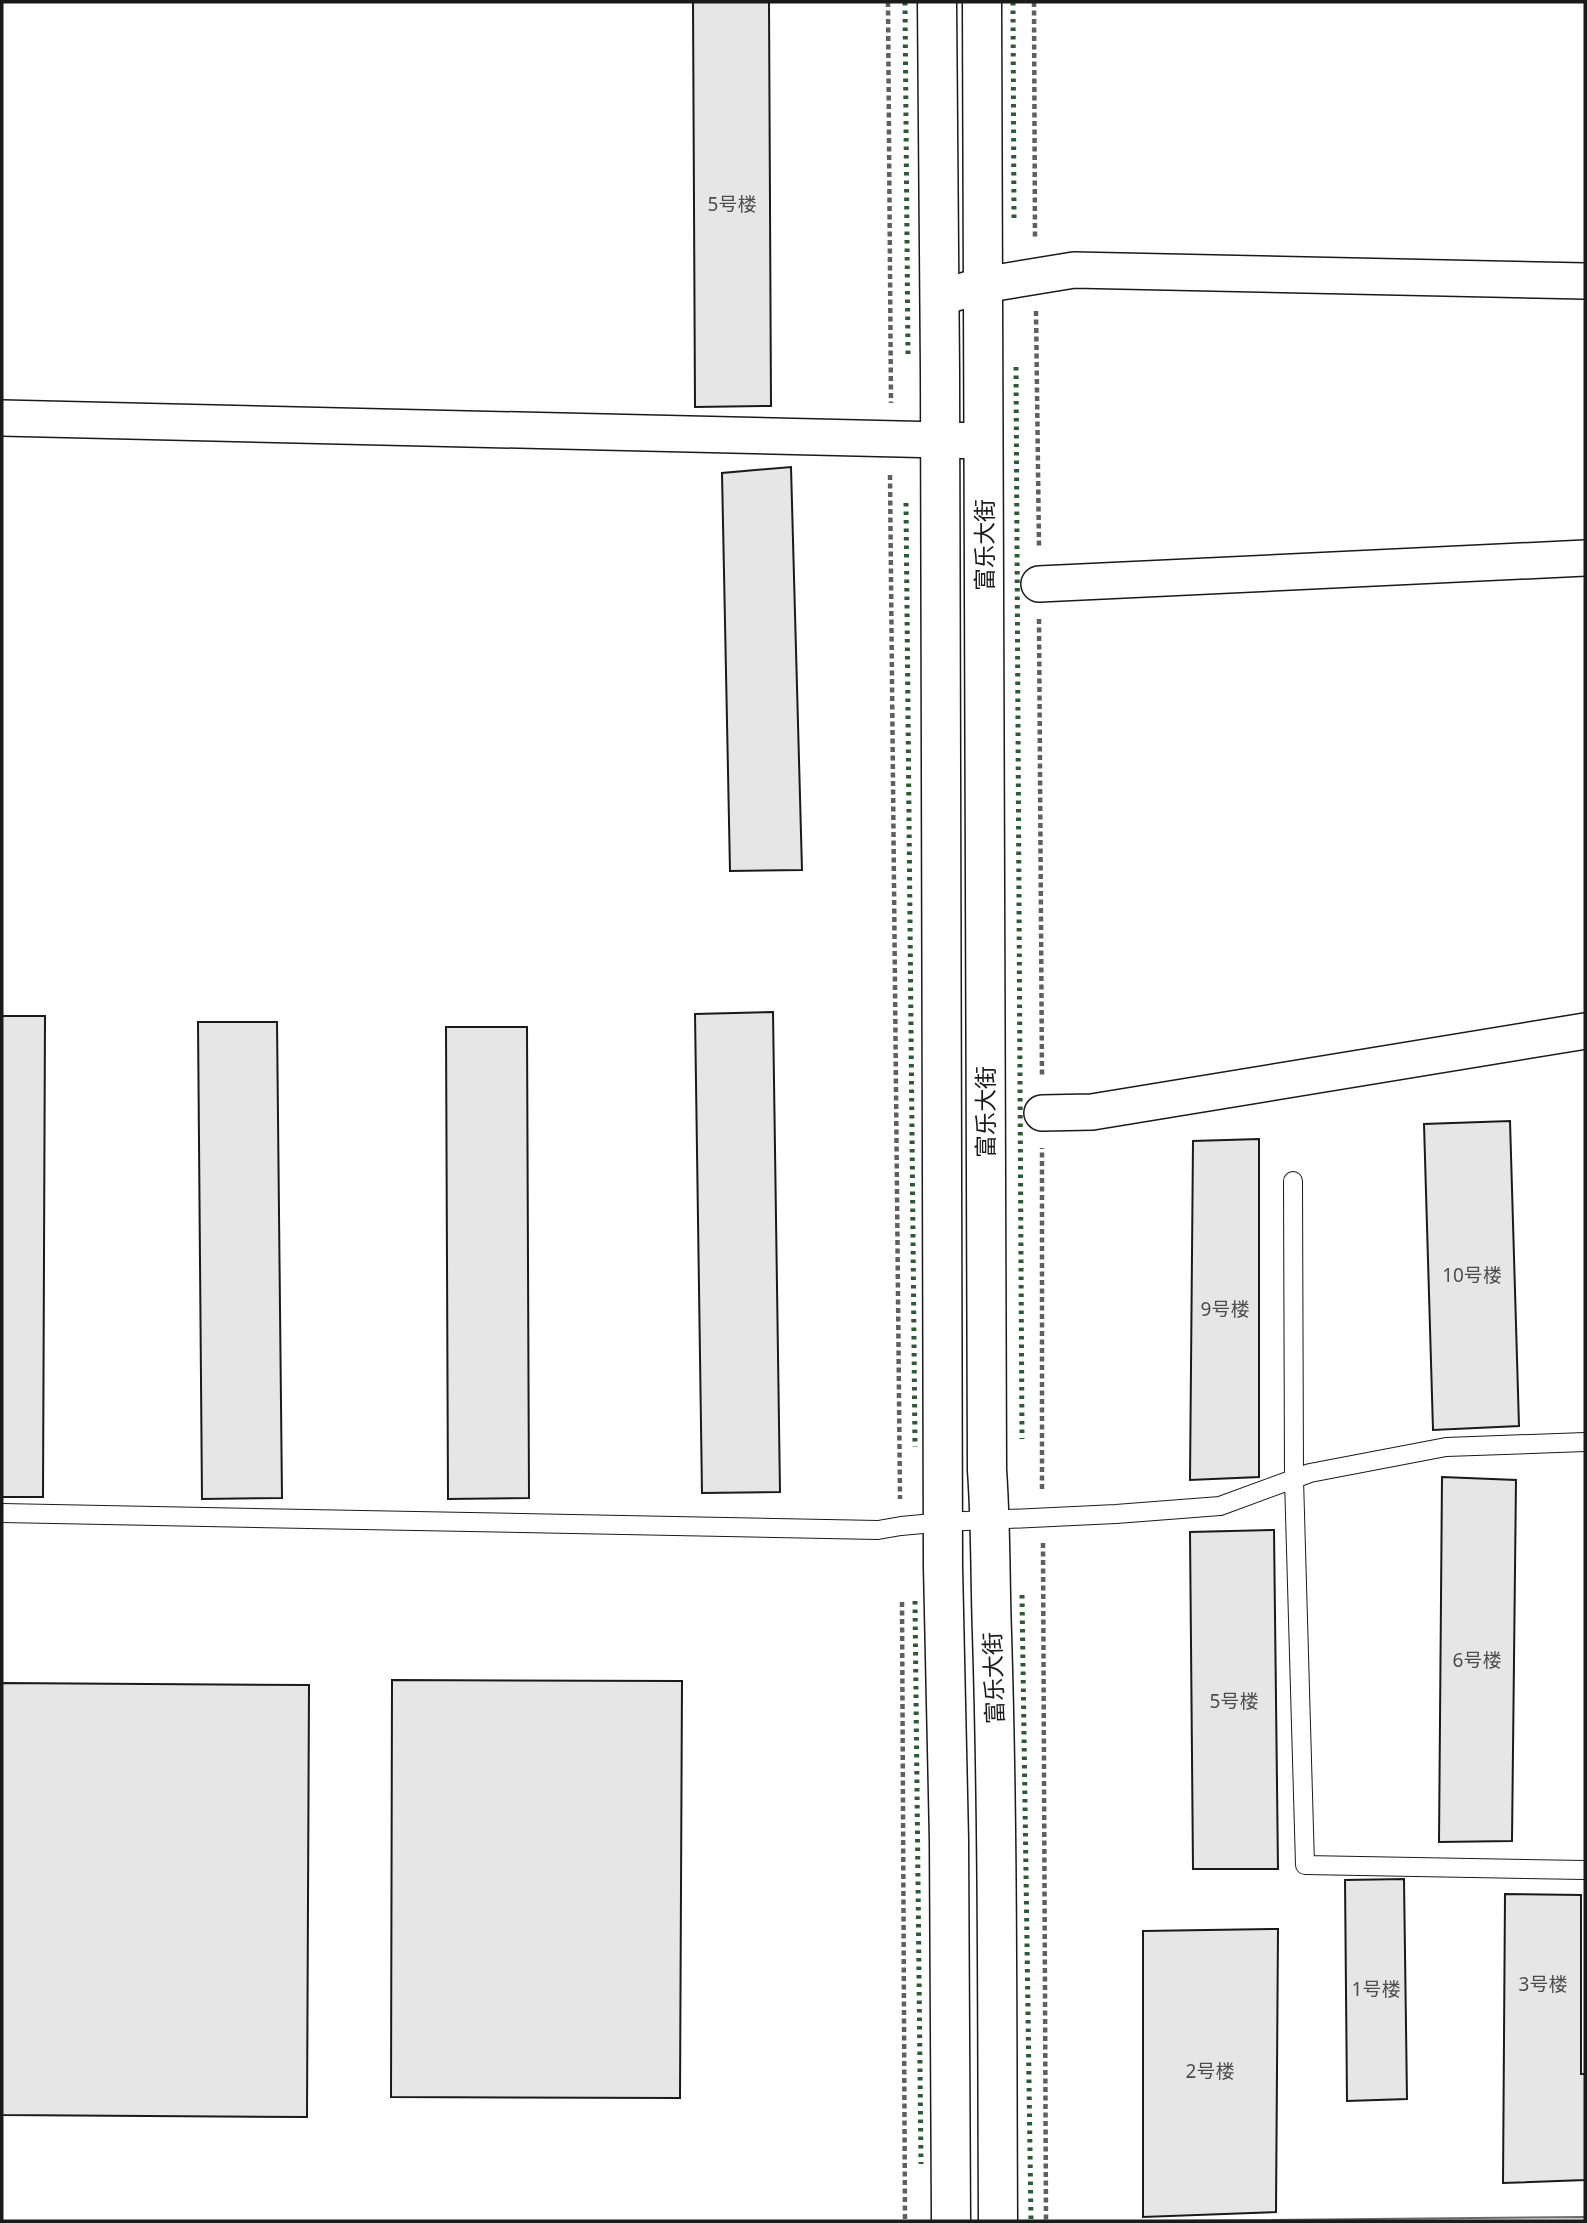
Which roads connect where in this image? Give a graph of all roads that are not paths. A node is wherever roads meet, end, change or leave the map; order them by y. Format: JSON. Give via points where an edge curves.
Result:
{"nodes":[{"id":1,"x":936,"y":2,"type":"edge"},
{"id":2,"x":982,"y":2,"type":"edge"},
{"id":3,"x":1585,"y":281,"type":"edge"},
{"id":4,"x":983,"y":285,"type":"junction"},
{"id":5,"x":939,"y":298,"type":"junction"},
{"id":6,"x":2,"y":418,"type":"edge"},
{"id":7,"x":939,"y":440,"type":"junction"},
{"id":8,"x":984,"y":441,"type":"junction"},
{"id":9,"x":1585,"y":558,"type":"edge"},
{"id":10,"x":1039,"y":584,"type":"dead end"},
{"id":11,"x":1585,"y":1031,"type":"edge"},
{"id":12,"x":1042,"y":1113,"type":"dead end"},
{"id":13,"x":1293,"y":1181,"type":"dead end"},
{"id":14,"x":1585,"y":1442,"type":"edge"},
{"id":15,"x":1294,"y":1479,"type":"junction"},
{"id":16,"x":2,"y":1513,"type":"edge"},
{"id":17,"x":990,"y":1520,"type":"junction"},
{"id":18,"x":944,"y":1522,"type":"junction"},
{"id":19,"x":1585,"y":1870,"type":"edge"},
{"id":20,"x":951,"y":2221,"type":"edge"},
{"id":21,"x":998,"y":2221,"type":"edge"}],
"edges":[{"from":1,"to":5,"type":"main road","name":"富乐大街"},
{"from":2,"to":4,"type":"main road","name":"富乐大街"},
{"from":3,"to":4,"type":"street","via":[[1074,270]]},
{"from":4,"to":5,"type":"street"},
{"from":4,"to":8,"type":"main road","name":"富乐大街"},
{"from":5,"to":7,"type":"main road","name":"富乐大街"},
{"from":6,"to":7,"type":"street"},
{"from":7,"to":8,"type":"street"},
{"from":7,"to":18,"type":"main road","name":"富乐大街"},
{"from":8,"to":17,"type":"main road","name":"富乐大街","via":[[986,1470]]},
{"from":9,"to":10,"type":"street"},
{"from":11,"to":12,"type":"street","via":[[1091,1112]]},
{"from":13,"to":15,"type":"lane"},
{"from":14,"to":15,"type":"lane","via":[[1446,1447]]},
{"from":15,"to":17,"type":"lane","via":[[1220,1506]]},
{"from":15,"to":19,"type":"lane","via":[[1305,1865]]},
{"from":16,"to":18,"type":"lane","via":[[864,1530]]},
{"from":17,"to":18,"type":"lane"},
{"from":17,"to":21,"type":"main road","name":"富乐大街"},
{"from":18,"to":20,"type":"main road","name":"富乐大街"}]}
